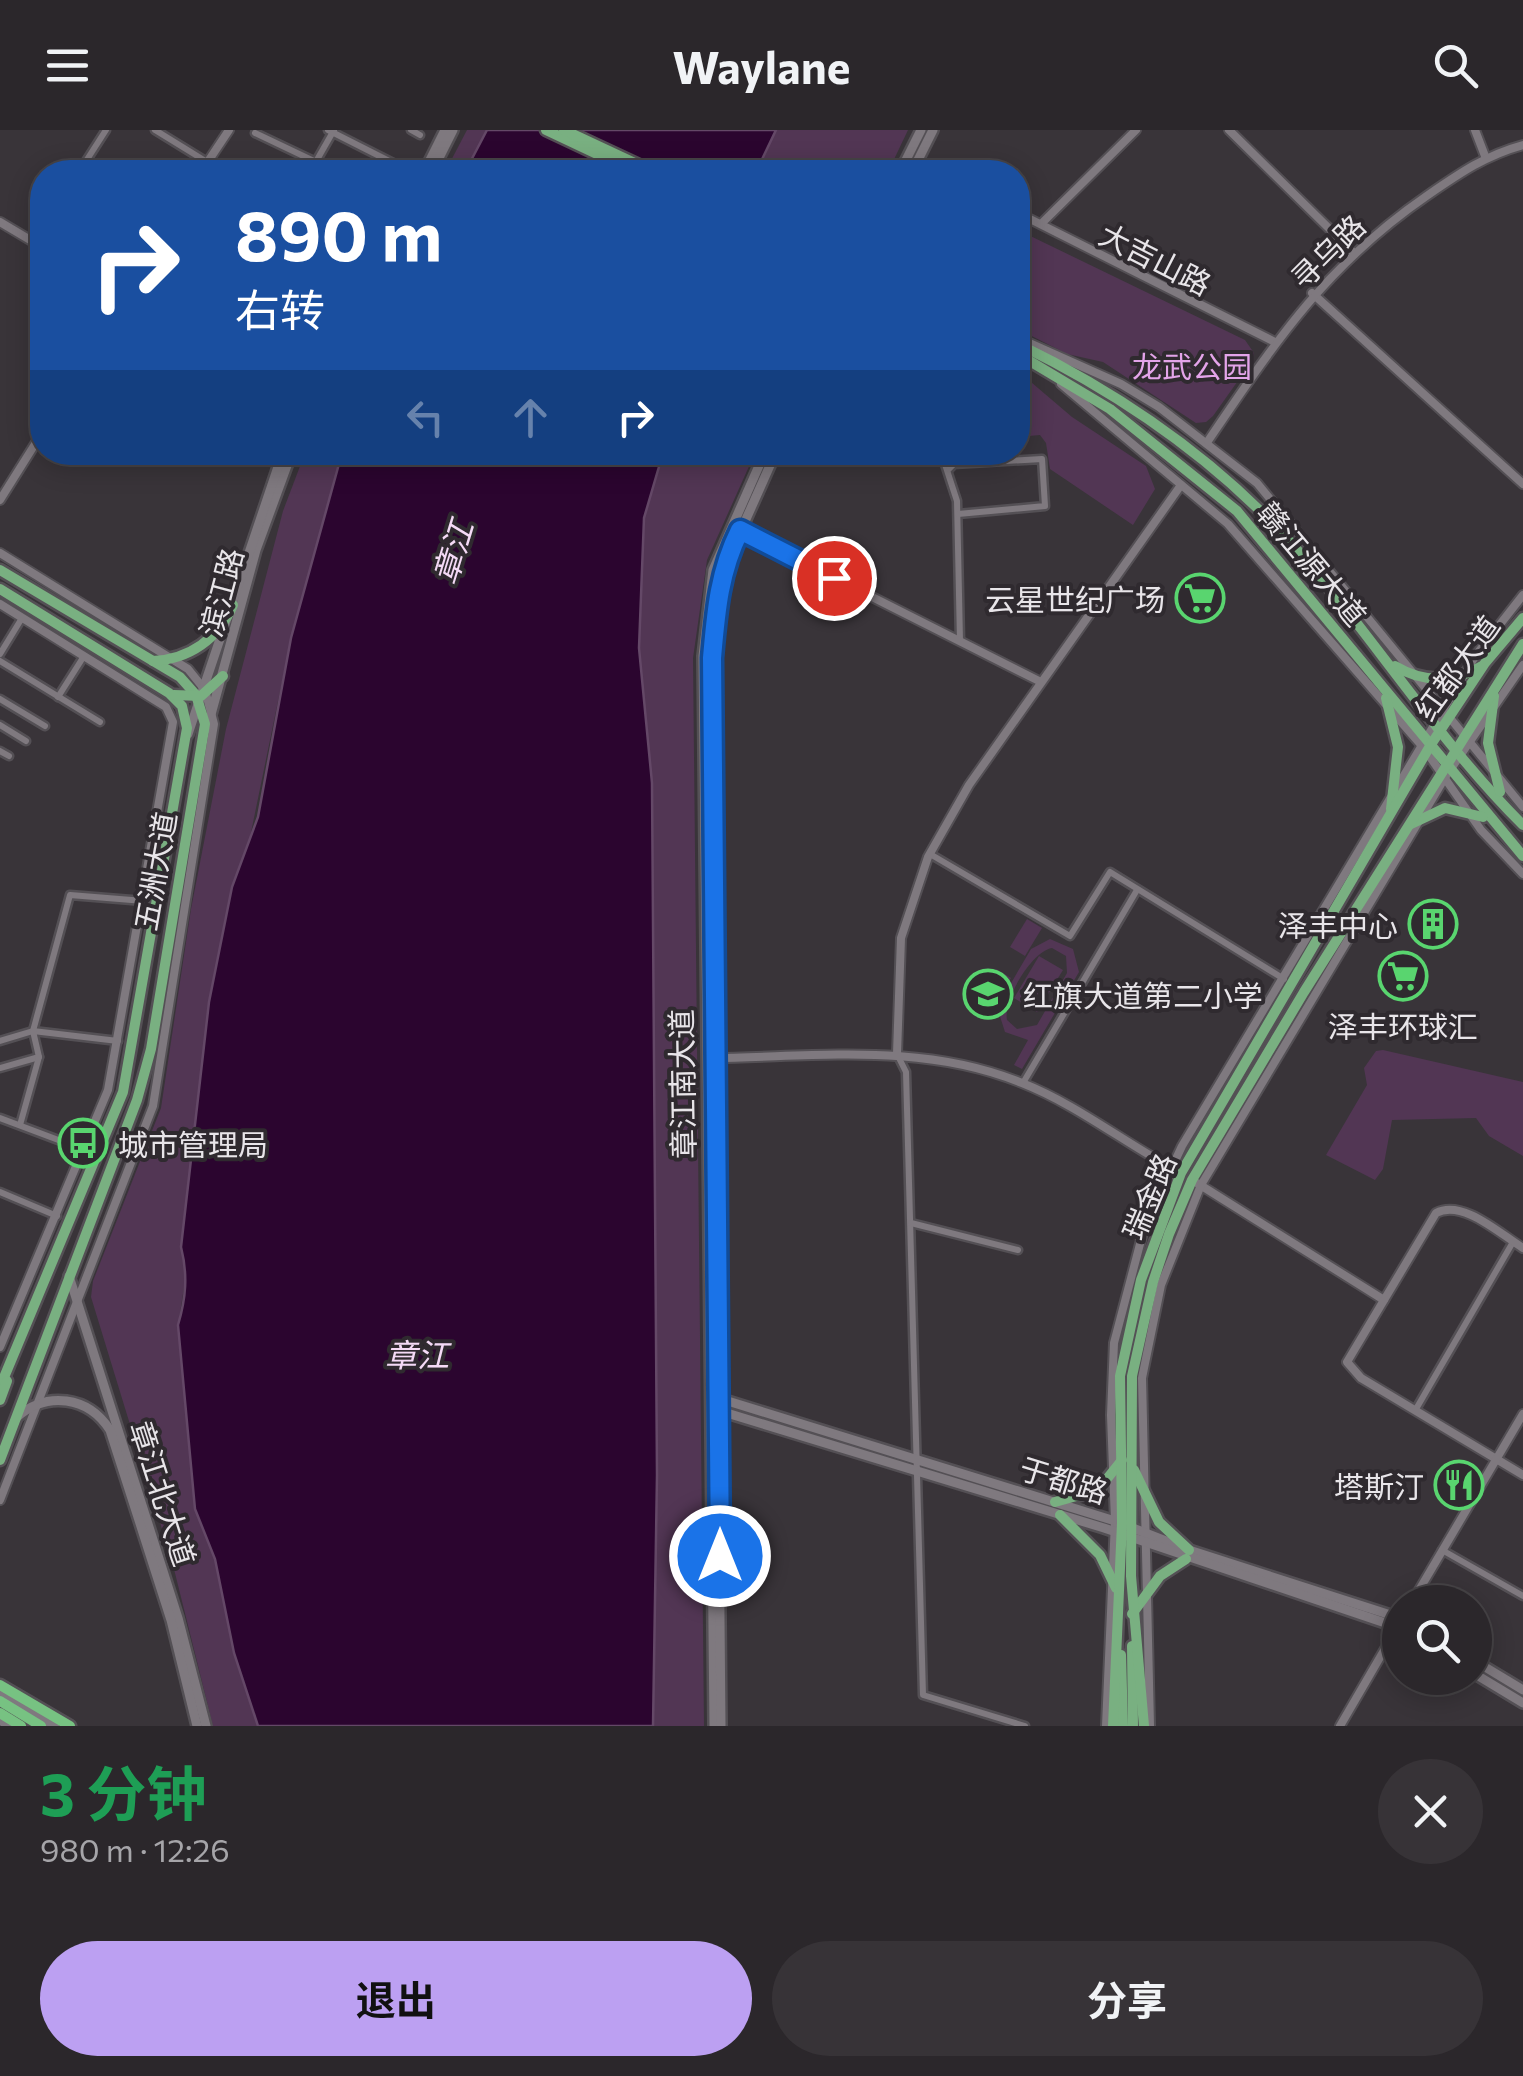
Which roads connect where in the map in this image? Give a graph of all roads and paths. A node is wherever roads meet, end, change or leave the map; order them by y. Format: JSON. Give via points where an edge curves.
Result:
{"nodes":[{"id":1,"x":106,"y":130,"type":"edge"},
{"id":2,"x":154,"y":130,"type":"edge"},
{"id":3,"x":229,"y":130,"type":"edge"},
{"id":4,"x":411,"y":130,"type":"edge"},
{"id":5,"x":449,"y":130,"type":"edge"},
{"id":6,"x":536,"y":130,"type":"edge"},
{"id":7,"x":546,"y":130,"type":"edge"},
{"id":8,"x":564,"y":130,"type":"edge"},
{"id":9,"x":576,"y":130,"type":"edge"},
{"id":10,"x":921,"y":130,"type":"edge"},
{"id":11,"x":934,"y":130,"type":"edge"},
{"id":12,"x":1136,"y":130,"type":"edge"},
{"id":13,"x":1229,"y":130,"type":"edge"},
{"id":14,"x":1475,"y":130,"type":"edge"},
{"id":15,"x":331,"y":131,"type":"edge"},
{"id":16,"x":256,"y":133,"type":"dead end"},
{"id":17,"x":420,"y":134,"type":"dead end"},
{"id":18,"x":1523,"y":145,"type":"edge"},
{"id":19,"x":1485,"y":156,"type":"junction"},
{"id":20,"x":87,"y":160,"type":"edge"},
{"id":21,"x":204,"y":160,"type":"edge"},
{"id":22,"x":208,"y":160,"type":"edge"},
{"id":23,"x":312,"y":160,"type":"edge"},
{"id":24,"x":317,"y":160,"type":"edge"},
{"id":25,"x":387,"y":160,"type":"edge"},
{"id":26,"x":431,"y":160,"type":"edge"},
{"id":27,"x":437,"y":160,"type":"edge"},
{"id":28,"x":600,"y":160,"type":"edge"},
{"id":29,"x":610,"y":160,"type":"edge"},
{"id":30,"x":628,"y":160,"type":"edge"},
{"id":31,"x":639,"y":160,"type":"edge"},
{"id":32,"x":906,"y":160,"type":"edge"},
{"id":33,"x":918,"y":160,"type":"edge"},
{"id":34,"x":1030,"y":218,"type":"edge"},
{"id":35,"x":0,"y":222,"type":"edge"},
{"id":36,"x":1042,"y":224,"type":"junction"},
{"id":37,"x":30,"y":240,"type":"edge"},
{"id":38,"x":1353,"y":252,"type":"junction"},
{"id":39,"x":1312,"y":294,"type":"junction"},
{"id":40,"x":1275,"y":342,"type":"junction"},
{"id":41,"x":1030,"y":345,"type":"edge"},
{"id":42,"x":1030,"y":347,"type":"edge"},
{"id":43,"x":1030,"y":364,"type":"edge"},
{"id":44,"x":1030,"y":364,"type":"edge"},
{"id":45,"x":1208,"y":442,"type":"junction"},
{"id":46,"x":30,"y":452,"type":"edge"},
{"id":47,"x":1030,"y":460,"type":"edge"},
{"id":48,"x":278,"y":465,"type":"edge"},
{"id":49,"x":287,"y":465,"type":"edge"},
{"id":50,"x":759,"y":465,"type":"edge"},
{"id":51,"x":770,"y":465,"type":"edge"},
{"id":52,"x":947,"y":465,"type":"edge"},
{"id":53,"x":953,"y":465,"type":"edge"},
{"id":54,"x":949,"y":469,"type":"junction"},
{"id":55,"x":1523,"y":484,"type":"edge"},
{"id":56,"x":1181,"y":485,"type":"junction"},
{"id":57,"x":0,"y":500,"type":"edge"},
{"id":58,"x":958,"y":514,"type":"junction"},
{"id":59,"x":740,"y":530,"type":"junction"},
{"id":60,"x":0,"y":553,"type":"edge"},
{"id":61,"x":0,"y":570,"type":"edge"},
{"id":62,"x":0,"y":589,"type":"edge"},
{"id":63,"x":1523,"y":594,"type":"edge"},
{"id":64,"x":0,"y":604,"type":"edge"},
{"id":65,"x":233,"y":605,"type":"junction"},
{"id":66,"x":22,"y":618,"type":"junction"},
{"id":67,"x":1523,"y":618,"type":"edge"},
{"id":68,"x":960,"y":642,"type":"junction"},
{"id":69,"x":1523,"y":644,"type":"edge"},
{"id":70,"x":84,"y":656,"type":"junction"},
{"id":71,"x":0,"y":657,"type":"edge"},
{"id":72,"x":173,"y":658,"type":"junction"},
{"id":73,"x":1386,"y":659,"type":"junction"},
{"id":74,"x":152,"y":661,"type":"junction"},
{"id":75,"x":1485,"y":664,"type":"junction"},
{"id":76,"x":1523,"y":665,"type":"edge"},
{"id":77,"x":1503,"y":674,"type":"junction"},
{"id":78,"x":1412,"y":675,"type":"junction"},
{"id":79,"x":1465,"y":675,"type":"junction"},
{"id":80,"x":223,"y":676,"type":"joint"},
{"id":81,"x":1041,"y":682,"type":"junction"},
{"id":82,"x":1379,"y":684,"type":"junction"},
{"id":83,"x":169,"y":693,"type":"junction"},
{"id":84,"x":58,"y":697,"type":"junction"},
{"id":85,"x":0,"y":699,"type":"edge"},
{"id":86,"x":203,"y":703,"type":"junction"},
{"id":87,"x":166,"y":706,"type":"junction"},
{"id":88,"x":1391,"y":712,"type":"junction"},
{"id":89,"x":1490,"y":714,"type":"junction"},
{"id":90,"x":100,"y":722,"type":"dead end"},
{"id":91,"x":1443,"y":722,"type":"junction"},
{"id":92,"x":0,"y":725,"type":"edge"},
{"id":93,"x":45,"y":726,"type":"dead end"},
{"id":94,"x":26,"y":741,"type":"dead end"},
{"id":95,"x":1463,"y":746,"type":"junction"},
{"id":96,"x":1427,"y":747,"type":"junction"},
{"id":97,"x":0,"y":751,"type":"edge"},
{"id":98,"x":9,"y":756,"type":"dead end"},
{"id":99,"x":1446,"y":771,"type":"junction"},
{"id":100,"x":1492,"y":772,"type":"junction"},
{"id":101,"x":1395,"y":792,"type":"junction"},
{"id":102,"x":1470,"y":812,"type":"junction"},
{"id":103,"x":1422,"y":816,"type":"junction"},
{"id":104,"x":1519,"y":816,"type":"edge"},
{"id":105,"x":1385,"y":831,"type":"junction"},
{"id":106,"x":1500,"y":833,"type":"junction"},
{"id":107,"x":1396,"y":839,"type":"junction"},
{"id":108,"x":930,"y":854,"type":"junction"},
{"id":109,"x":1523,"y":856,"type":"edge"},
{"id":110,"x":1523,"y":874,"type":"edge"},
{"id":111,"x":1137,"y":890,"type":"junction"},
{"id":112,"x":144,"y":901,"type":"junction"},
{"id":113,"x":1289,"y":982,"type":"junction"},
{"id":114,"x":33,"y":1031,"type":"junction"},
{"id":115,"x":0,"y":1041,"type":"edge"},
{"id":116,"x":119,"y":1042,"type":"junction"},
{"id":117,"x":897,"y":1054,"type":"junction"},
{"id":118,"x":38,"y":1057,"type":"junction"},
{"id":119,"x":710,"y":1058,"type":"junction"},
{"id":120,"x":0,"y":1068,"type":"edge"},
{"id":121,"x":1023,"y":1083,"type":"junction"},
{"id":122,"x":0,"y":1118,"type":"edge"},
{"id":123,"x":20,"y":1125,"type":"junction"},
{"id":124,"x":86,"y":1150,"type":"junction"},
{"id":125,"x":1176,"y":1170,"type":"junction"},
{"id":126,"x":1196,"y":1183,"type":"junction"},
{"id":127,"x":0,"y":1192,"type":"edge"},
{"id":128,"x":58,"y":1216,"type":"junction"},
{"id":129,"x":910,"y":1223,"type":"junction"},
{"id":130,"x":1513,"y":1242,"type":"junction"},
{"id":131,"x":1523,"y":1248,"type":"edge"},
{"id":132,"x":1018,"y":1250,"type":"dead end"},
{"id":133,"x":54,"y":1259,"type":"junction"},
{"id":134,"x":69,"y":1276,"type":"junction"},
{"id":135,"x":78,"y":1297,"type":"junction"},
{"id":136,"x":1384,"y":1300,"type":"junction"},
{"id":137,"x":0,"y":1348,"type":"edge"},
{"id":138,"x":0,"y":1386,"type":"edge"},
{"id":139,"x":715,"y":1397,"type":"junction"},
{"id":140,"x":0,"y":1400,"type":"edge"},
{"id":141,"x":39,"y":1403,"type":"junction"},
{"id":142,"x":1416,"y":1409,"type":"junction"},
{"id":143,"x":715,"y":1410,"type":"junction"},
{"id":144,"x":1523,"y":1414,"type":"edge"},
{"id":145,"x":14,"y":1420,"type":"junction"},
{"id":146,"x":0,"y":1440,"type":"edge"},
{"id":147,"x":1496,"y":1459,"type":"junction"},
{"id":148,"x":0,"y":1460,"type":"edge"},
{"id":149,"x":918,"y":1460,"type":"junction"},
{"id":150,"x":1128,"y":1463,"type":"junction"},
{"id":151,"x":918,"y":1472,"type":"junction"},
{"id":152,"x":1116,"y":1472,"type":"junction"},
{"id":153,"x":1523,"y":1475,"type":"edge"},
{"id":154,"x":1143,"y":1487,"type":"junction"},
{"id":155,"x":0,"y":1500,"type":"edge"},
{"id":156,"x":1056,"y":1502,"type":"junction"},
{"id":157,"x":1060,"y":1514,"type":"junction"},
{"id":158,"x":1128,"y":1532,"type":"junction"},
{"id":159,"x":1442,"y":1550,"type":"junction"},
{"id":160,"x":1187,"y":1554,"type":"junction"},
{"id":161,"x":1112,"y":1575,"type":"junction"},
{"id":162,"x":1422,"y":1585,"type":"edge"},
{"id":163,"x":1144,"y":1596,"type":"junction"},
{"id":164,"x":1523,"y":1596,"type":"edge"},
{"id":165,"x":1118,"y":1605,"type":"junction"},
{"id":166,"x":1132,"y":1612,"type":"junction"},
{"id":167,"x":1382,"y":1618,"type":"edge"},
{"id":168,"x":1382,"y":1653,"type":"edge"},
{"id":169,"x":1492,"y":1671,"type":"edge"},
{"id":170,"x":1492,"y":1684,"type":"edge"},
{"id":171,"x":0,"y":1685,"type":"edge"},
{"id":172,"x":1523,"y":1690,"type":"edge"},
{"id":173,"x":4,"y":1696,"type":"edge"},
{"id":174,"x":1523,"y":1703,"type":"edge"},
{"id":175,"x":0,"y":1716,"type":"edge"},
{"id":176,"x":10,"y":1726,"type":"edge"},
{"id":177,"x":21,"y":1726,"type":"edge"},
{"id":178,"x":41,"y":1726,"type":"edge"},
{"id":179,"x":55,"y":1726,"type":"edge"},
{"id":180,"x":70,"y":1726,"type":"edge"},
{"id":181,"x":197,"y":1726,"type":"edge"},
{"id":182,"x":206,"y":1726,"type":"edge"},
{"id":183,"x":718,"y":1726,"type":"edge"},
{"id":184,"x":1026,"y":1726,"type":"edge"},
{"id":185,"x":1110,"y":1726,"type":"edge"},
{"id":186,"x":1122,"y":1726,"type":"edge"},
{"id":187,"x":1134,"y":1726,"type":"edge"},
{"id":188,"x":1147,"y":1726,"type":"edge"},
{"id":189,"x":1340,"y":1726,"type":"edge"}],
"edges":[{"from":1,"to":20,"type":"street"},
{"from":2,"to":21,"type":"street"},
{"from":3,"to":22,"type":"street"},
{"from":4,"to":17,"type":"street"},
{"from":5,"to":26,"type":"main road"},
{"from":5,"to":27,"type":"main road"},
{"from":6,"to":28,"type":"street"},
{"from":7,"to":29,"type":"main road"},
{"from":8,"to":30,"type":"main road"},
{"from":9,"to":31,"type":"street"},
{"from":10,"to":32,"type":"main road"},
{"from":11,"to":33,"type":"main road"},
{"from":12,"to":36,"type":"street"},
{"from":13,"to":38,"type":"street"},
{"from":14,"to":19,"type":"street"},
{"from":15,"to":24,"type":"street"},
{"from":15,"to":25,"type":"street"},
{"from":16,"to":23,"type":"street"},
{"from":18,"to":19,"type":"street","name":"寻乌路"},
{"from":19,"to":38,"type":"street","name":"寻乌路"},
{"from":34,"to":36,"type":"street","name":"大吉山路"},
{"from":35,"to":37,"type":"street"},
{"from":36,"to":40,"type":"street","name":"大吉山路"},
{"from":38,"to":39,"type":"street","name":"寻乌路"},
{"from":39,"to":40,"type":"street","name":"寻乌路"},
{"from":39,"to":55,"type":"street"},
{"from":40,"to":45,"type":"street","name":"寻乌路"},
{"from":41,"to":45,"type":"street","via":[[1121,384]]},
{"from":42,"to":73,"type":"main road","name":"赣江源大道","via":[[1194,451],[1304,558]]},
{"from":43,"to":56,"type":"street"},
{"from":44,"to":82,"type":"main road","name":"赣江源大道","via":[[1110,409],[1237,511]]},
{"from":45,"to":78,"type":"street","via":[[1315,550]]},
{"from":46,"to":57,"type":"street"},
{"from":47,"to":58,"type":"street","via":[[1042,459],[1045,506]]},
{"from":48,"to":65,"type":"main road","name":"滨江路"},
{"from":49,"to":80,"type":"main road","name":"滨江路","via":[[256,550]]},
{"from":50,"to":119,"type":"main road","name":"章江南大道","via":[[713,570],[703,656]]},
{"from":51,"to":59,"type":"main road","name":"章江南大道"},
{"from":52,"to":54,"type":"street"},
{"from":53,"to":54,"type":"street"},
{"from":54,"to":58,"type":"street"},
{"from":56,"to":81,"type":"street"},
{"from":56,"to":88,"type":"street","via":[[1228,524]]},
{"from":58,"to":68,"type":"street"},
{"from":59,"to":68,"type":"street"},
{"from":59,"to":119,"type":"main road","name":"章江南大道","via":[[722,573],[712,658]]},
{"from":60,"to":72,"type":"street"},
{"from":61,"to":74,"type":"main road"},
{"from":62,"to":83,"type":"main road"},
{"from":63,"to":79,"type":"street"},
{"from":64,"to":66,"type":"street"},
{"from":65,"to":72,"type":"main road","via":[[210,639]]},
{"from":65,"to":86,"type":"main road","name":"滨江路"},
{"from":66,"to":70,"type":"street"},
{"from":66,"to":71,"type":"street"},
{"from":67,"to":75,"type":"main road","name":"红都大道"},
{"from":68,"to":81,"type":"street"},
{"from":69,"to":77,"type":"main road","name":"红都大道"},
{"from":70,"to":84,"type":"street"},
{"from":70,"to":87,"type":"street"},
{"from":71,"to":84,"type":"street"},
{"from":72,"to":74,"type":"main road"},
{"from":72,"to":86,"type":"street"},
{"from":73,"to":78,"type":"main road"},
{"from":73,"to":91,"type":"main road","name":"赣江源大道"},
{"from":74,"to":86,"type":"main road","via":[[186,682]]},
{"from":75,"to":79,"type":"main road"},
{"from":75,"to":91,"type":"main road","name":"红都大道"},
{"from":76,"to":89,"type":"street"},
{"from":77,"to":89,"type":"main road"},
{"from":77,"to":95,"type":"main road","name":"红都大道"},
{"from":78,"to":79,"type":"main road"},
{"from":78,"to":91,"type":"street"},
{"from":79,"to":91,"type":"street"},
{"from":80,"to":86,"type":"main road"},
{"from":81,"to":108,"type":"street"},
{"from":82,"to":88,"type":"main road"},
{"from":82,"to":96,"type":"main road","name":"赣江源大道"},
{"from":83,"to":86,"type":"main road"},
{"from":83,"to":86,"type":"main road"},
{"from":84,"to":90,"type":"street"},
{"from":85,"to":93,"type":"street"},
{"from":86,"to":87,"type":"street"},
{"from":86,"to":133,"type":"main road","name":"五洲大道","via":[[186,739],[123,1092]]},
{"from":86,"to":134,"type":"main road","name":"五洲大道","via":[[202,746],[150,1049],[138,1100]]},
{"from":86,"to":135,"type":"street","via":[[213,733],[153,1106]]},
{"from":87,"to":112,"type":"street","via":[[173,722]]},
{"from":88,"to":96,"type":"street"},
{"from":88,"to":101,"type":"main road","via":[[1398,750]]},
{"from":89,"to":95,"type":"street"},
{"from":89,"to":100,"type":"main road"},
{"from":91,"to":95,"type":"main road","name":"赣江源大道"},
{"from":91,"to":96,"type":"main road","name":"红都大道"},
{"from":92,"to":94,"type":"street"},
{"from":95,"to":99,"type":"main road","name":"红都大道"},
{"from":95,"to":100,"type":"street"},
{"from":95,"to":104,"type":"main road","name":"赣江源大道"},
{"from":96,"to":99,"type":"main road","name":"赣江源大道"},
{"from":96,"to":101,"type":"street"},
{"from":96,"to":105,"type":"main road","name":"瑞金路"},
{"from":97,"to":98,"type":"street"},
{"from":99,"to":102,"type":"street"},
{"from":99,"to":103,"type":"street"},
{"from":99,"to":106,"type":"main road","name":"赣江源大道"},
{"from":99,"to":107,"type":"main road","name":"瑞金路"},
{"from":100,"to":104,"type":"main road"},
{"from":101,"to":105,"type":"main road"},
{"from":101,"to":113,"type":"street"},
{"from":102,"to":103,"type":"main road","via":[[1446,808]]},
{"from":102,"to":106,"type":"main road"},
{"from":102,"to":110,"type":"street"},
{"from":103,"to":107,"type":"main road"},
{"from":103,"to":126,"type":"street"},
{"from":104,"to":106,"type":"main road"},
{"from":105,"to":113,"type":"main road","name":"瑞金路"},
{"from":106,"to":109,"type":"main road","name":"赣江源大道"},
{"from":107,"to":126,"type":"main road","name":"瑞金路"},
{"from":108,"to":111,"type":"street","via":[[1070,936],[1110,872]]},
{"from":108,"to":117,"type":"street","via":[[901,938]]},
{"from":111,"to":113,"type":"street"},
{"from":111,"to":121,"type":"street"},
{"from":112,"to":114,"type":"street","via":[[70,895]]},
{"from":112,"to":116,"type":"street"},
{"from":113,"to":125,"type":"main road","name":"瑞金路"},
{"from":114,"to":115,"type":"street"},
{"from":114,"to":116,"type":"street"},
{"from":114,"to":118,"type":"street"},
{"from":116,"to":124,"type":"street"},
{"from":117,"to":119,"type":"street"},
{"from":117,"to":121,"type":"street","via":[[959,1062]]},
{"from":117,"to":129,"type":"street","via":[[906,1072]]},
{"from":118,"to":120,"type":"street"},
{"from":118,"to":123,"type":"street"},
{"from":119,"to":139,"type":"main road","name":"章江南大道"},
{"from":121,"to":125,"type":"street"},
{"from":122,"to":123,"type":"street"},
{"from":123,"to":124,"type":"street"},
{"from":124,"to":128,"type":"street"},
{"from":125,"to":150,"type":"main road","name":"瑞金路","via":[[1124,1347]]},
{"from":125,"to":152,"type":"street","via":[[1145,1225],[1114,1343]]},
{"from":126,"to":136,"type":"street"},
{"from":126,"to":150,"type":"main road","name":"瑞金路","via":[[1153,1282],[1136,1348]]},
{"from":126,"to":154,"type":"street","via":[[1145,1350]]},
{"from":127,"to":128,"type":"street"},
{"from":128,"to":137,"type":"street"},
{"from":129,"to":132,"type":"street"},
{"from":129,"to":149,"type":"street"},
{"from":130,"to":131,"type":"street"},
{"from":130,"to":136,"type":"street","via":[[1448,1207],[1436,1213]]},
{"from":130,"to":142,"type":"street"},
{"from":133,"to":138,"type":"main road"},
{"from":133,"to":140,"type":"main road"},
{"from":134,"to":135,"type":"main road","name":"章江北大道"},
{"from":134,"to":145,"type":"main road"},
{"from":134,"to":146,"type":"main road"},
{"from":135,"to":141,"type":"street"},
{"from":135,"to":182,"type":"main road","name":"章江北大道"},
{"from":136,"to":142,"type":"street","via":[[1348,1367]]},
{"from":139,"to":143,"type":"main road","name":"章江南大道"},
{"from":139,"to":149,"type":"main road","name":"于都路"},
{"from":141,"to":145,"type":"main road"},
{"from":141,"to":155,"type":"street"},
{"from":141,"to":181,"type":"main road","name":"章江北大道","via":[[80,1404],[110,1430]]},
{"from":142,"to":147,"type":"street"},
{"from":143,"to":151,"type":"main road","name":"于都路"},
{"from":143,"to":183,"type":"main road","name":"章江南大道"},
{"from":144,"to":147,"type":"street"},
{"from":145,"to":148,"type":"main road"},
{"from":147,"to":153,"type":"street"},
{"from":147,"to":159,"type":"street"},
{"from":149,"to":151,"type":"street"},
{"from":149,"to":156,"type":"main road","name":"于都路"},
{"from":150,"to":152,"type":"main road"},
{"from":150,"to":154,"type":"main road"},
{"from":150,"to":158,"type":"main road","name":"瑞金路"},
{"from":151,"to":157,"type":"main road","name":"于都路"},
{"from":151,"to":184,"type":"street","via":[[923,1695]]},
{"from":152,"to":156,"type":"main road","via":[[1091,1494]]},
{"from":152,"to":158,"type":"street"},
{"from":154,"to":158,"type":"street"},
{"from":154,"to":160,"type":"main road","via":[[1159,1522]]},
{"from":156,"to":158,"type":"main road","name":"于都路"},
{"from":157,"to":158,"type":"main road","name":"于都路"},
{"from":157,"to":161,"type":"main road"},
{"from":158,"to":160,"type":"main road","name":"于都路"},
{"from":158,"to":161,"type":"street"},
{"from":158,"to":163,"type":"street"},
{"from":158,"to":165,"type":"main road","name":"瑞金路"},
{"from":158,"to":166,"type":"main road","name":"瑞金路"},
{"from":159,"to":162,"type":"street"},
{"from":159,"to":164,"type":"street"},
{"from":160,"to":163,"type":"main road"},
{"from":160,"to":167,"type":"main road","name":"于都路"},
{"from":161,"to":165,"type":"main road"},
{"from":161,"to":185,"type":"street"},
{"from":163,"to":166,"type":"main road"},
{"from":163,"to":188,"type":"street"},
{"from":165,"to":185,"type":"main road","name":"瑞金路"},
{"from":165,"to":186,"type":"main road"},
{"from":166,"to":187,"type":"main road"},
{"from":166,"to":188,"type":"main road","name":"瑞金路"},
{"from":168,"to":189,"type":"street"},
{"from":169,"to":172,"type":"main road"},
{"from":170,"to":174,"type":"main road"},
{"from":171,"to":173,"type":"highway"},
{"from":173,"to":178,"type":"highway"},
{"from":173,"to":179,"type":"main road"},
{"from":173,"to":180,"type":"highway"},
{"from":175,"to":176,"type":"main road"},
{"from":175,"to":177,"type":"highway"}]}
